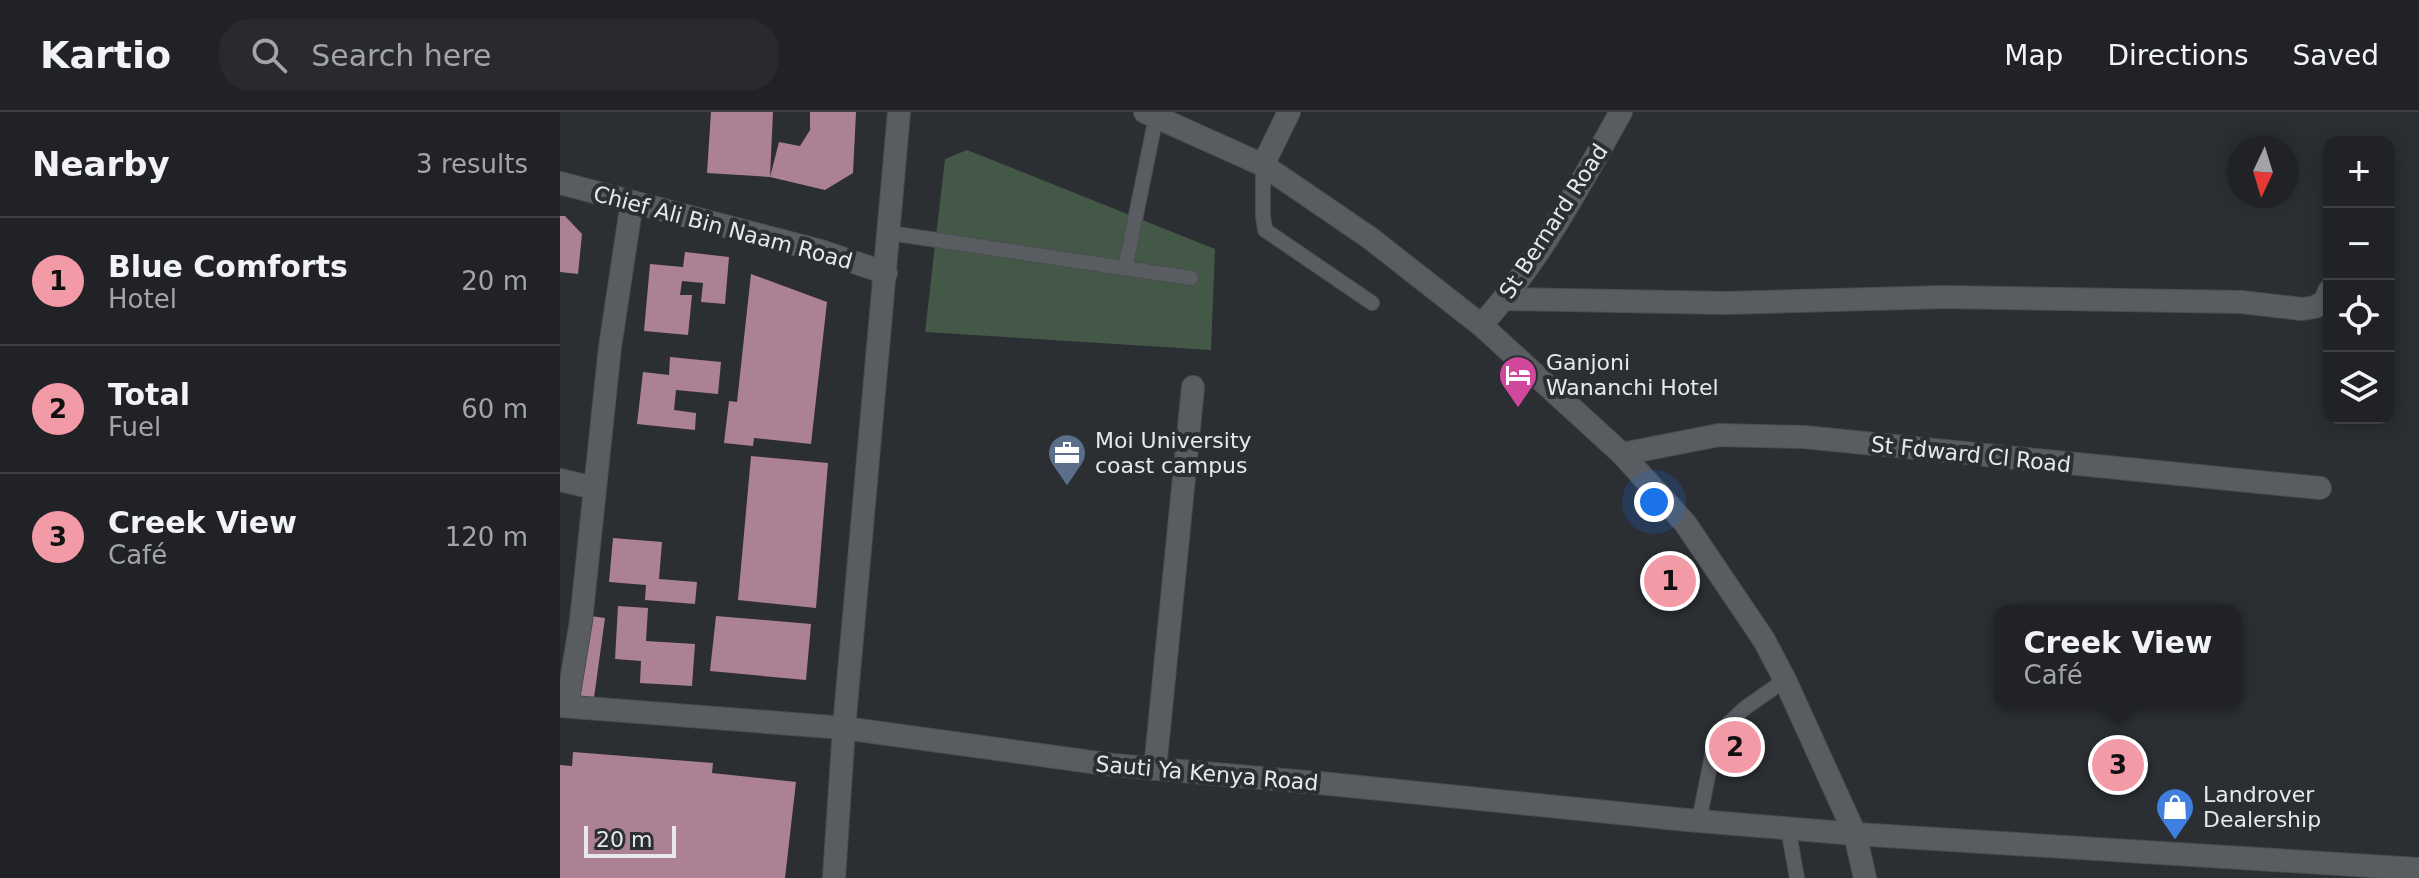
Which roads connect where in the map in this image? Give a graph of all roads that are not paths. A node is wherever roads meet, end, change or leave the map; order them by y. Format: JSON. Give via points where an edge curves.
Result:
{"nodes":[{"id":1,"x":899,"y":112,"type":"edge"},
{"id":2,"x":1289,"y":112,"type":"edge"},
{"id":3,"x":1621,"y":112,"type":"edge"},
{"id":4,"x":1151,"y":115,"type":"edge"},
{"id":5,"x":1263,"y":165,"type":"junction"},
{"id":6,"x":560,"y":183,"type":"edge"},
{"id":7,"x":632,"y":202,"type":"junction"},
{"id":8,"x":890,"y":233,"type":"junction"},
{"id":9,"x":1125,"y":269,"type":"junction"},
{"id":10,"x":886,"y":273,"type":"junction"},
{"id":11,"x":1191,"y":278,"type":"dead end"},
{"id":12,"x":1505,"y":299,"type":"junction"},
{"id":13,"x":2323,"y":302,"type":"edge"},
{"id":14,"x":1372,"y":303,"type":"dead end"},
{"id":15,"x":1481,"y":325,"type":"junction"},
{"id":16,"x":1193,"y":387,"type":"dead end"},
{"id":17,"x":1622,"y":454,"type":"junction"},
{"id":18,"x":560,"y":480,"type":"edge"},
{"id":19,"x":594,"y":488,"type":"junction"},
{"id":20,"x":2320,"y":488,"type":"dead end"},
{"id":21,"x":1785,"y":680,"type":"junction"},
{"id":22,"x":563,"y":706,"type":"edge"},
{"id":23,"x":844,"y":728,"type":"junction"},
{"id":24,"x":1155,"y":769,"type":"junction"},
{"id":25,"x":1699,"y":821,"type":"junction"},
{"id":26,"x":1788,"y":828,"type":"junction"},
{"id":27,"x":1855,"y":834,"type":"junction"},
{"id":28,"x":2419,"y":869,"type":"edge"},
{"id":29,"x":834,"y":878,"type":"edge"},
{"id":30,"x":1797,"y":878,"type":"edge"},
{"id":31,"x":1865,"y":878,"type":"edge"}],
"edges":[{"from":1,"to":8,"type":"street"},
{"from":2,"to":5,"type":"street"},
{"from":3,"to":12,"type":"street","name":"St Bernard Road","via":[[1564,212]]},
{"from":4,"to":5,"type":"street"},
{"from":4,"to":9,"type":"lane"},
{"from":5,"to":14,"type":"lane","via":[[1265,230]]},
{"from":5,"to":15,"type":"street","via":[[1370,238]]},
{"from":6,"to":7,"type":"street","name":"Chief Ali Bin Naam Road"},
{"from":7,"to":10,"type":"street","name":"Chief Ali Bin Naam Road"},
{"from":7,"to":19,"type":"street"},
{"from":8,"to":9,"type":"lane"},
{"from":8,"to":10,"type":"street"},
{"from":9,"to":11,"type":"lane"},
{"from":10,"to":23,"type":"street"},
{"from":12,"to":13,"type":"street","via":[[1726,303],[1944,297],[2241,302],[2302,309]]},
{"from":12,"to":15,"type":"street","name":"St Bernard Road"},
{"from":15,"to":17,"type":"street"},
{"from":16,"to":24,"type":"street"},
{"from":17,"to":20,"type":"street","name":"St Fdward Cl Road","via":[[1719,435],[1804,437]]},
{"from":17,"to":21,"type":"street","via":[[1685,523]]},
{"from":18,"to":19,"type":"street"},
{"from":19,"to":22,"type":"street","via":[[581,621]]},
{"from":21,"to":25,"type":"lane","via":[[1716,735]]},
{"from":21,"to":27,"type":"street"},
{"from":22,"to":23,"type":"street","name":"Sauti Ya Kenya Road"},
{"from":23,"to":24,"type":"street","name":"Sauti Ya Kenya Road"},
{"from":23,"to":29,"type":"street"},
{"from":24,"to":25,"type":"street","name":"Sauti Ya Kenya Road"},
{"from":25,"to":26,"type":"street","name":"Sauti Ya Kenya Road"},
{"from":26,"to":27,"type":"street","name":"Sauti Ya Kenya Road"},
{"from":26,"to":30,"type":"lane"},
{"from":27,"to":28,"type":"street","name":"Sauti Ya Kenya Road"},
{"from":27,"to":31,"type":"street"}]}
